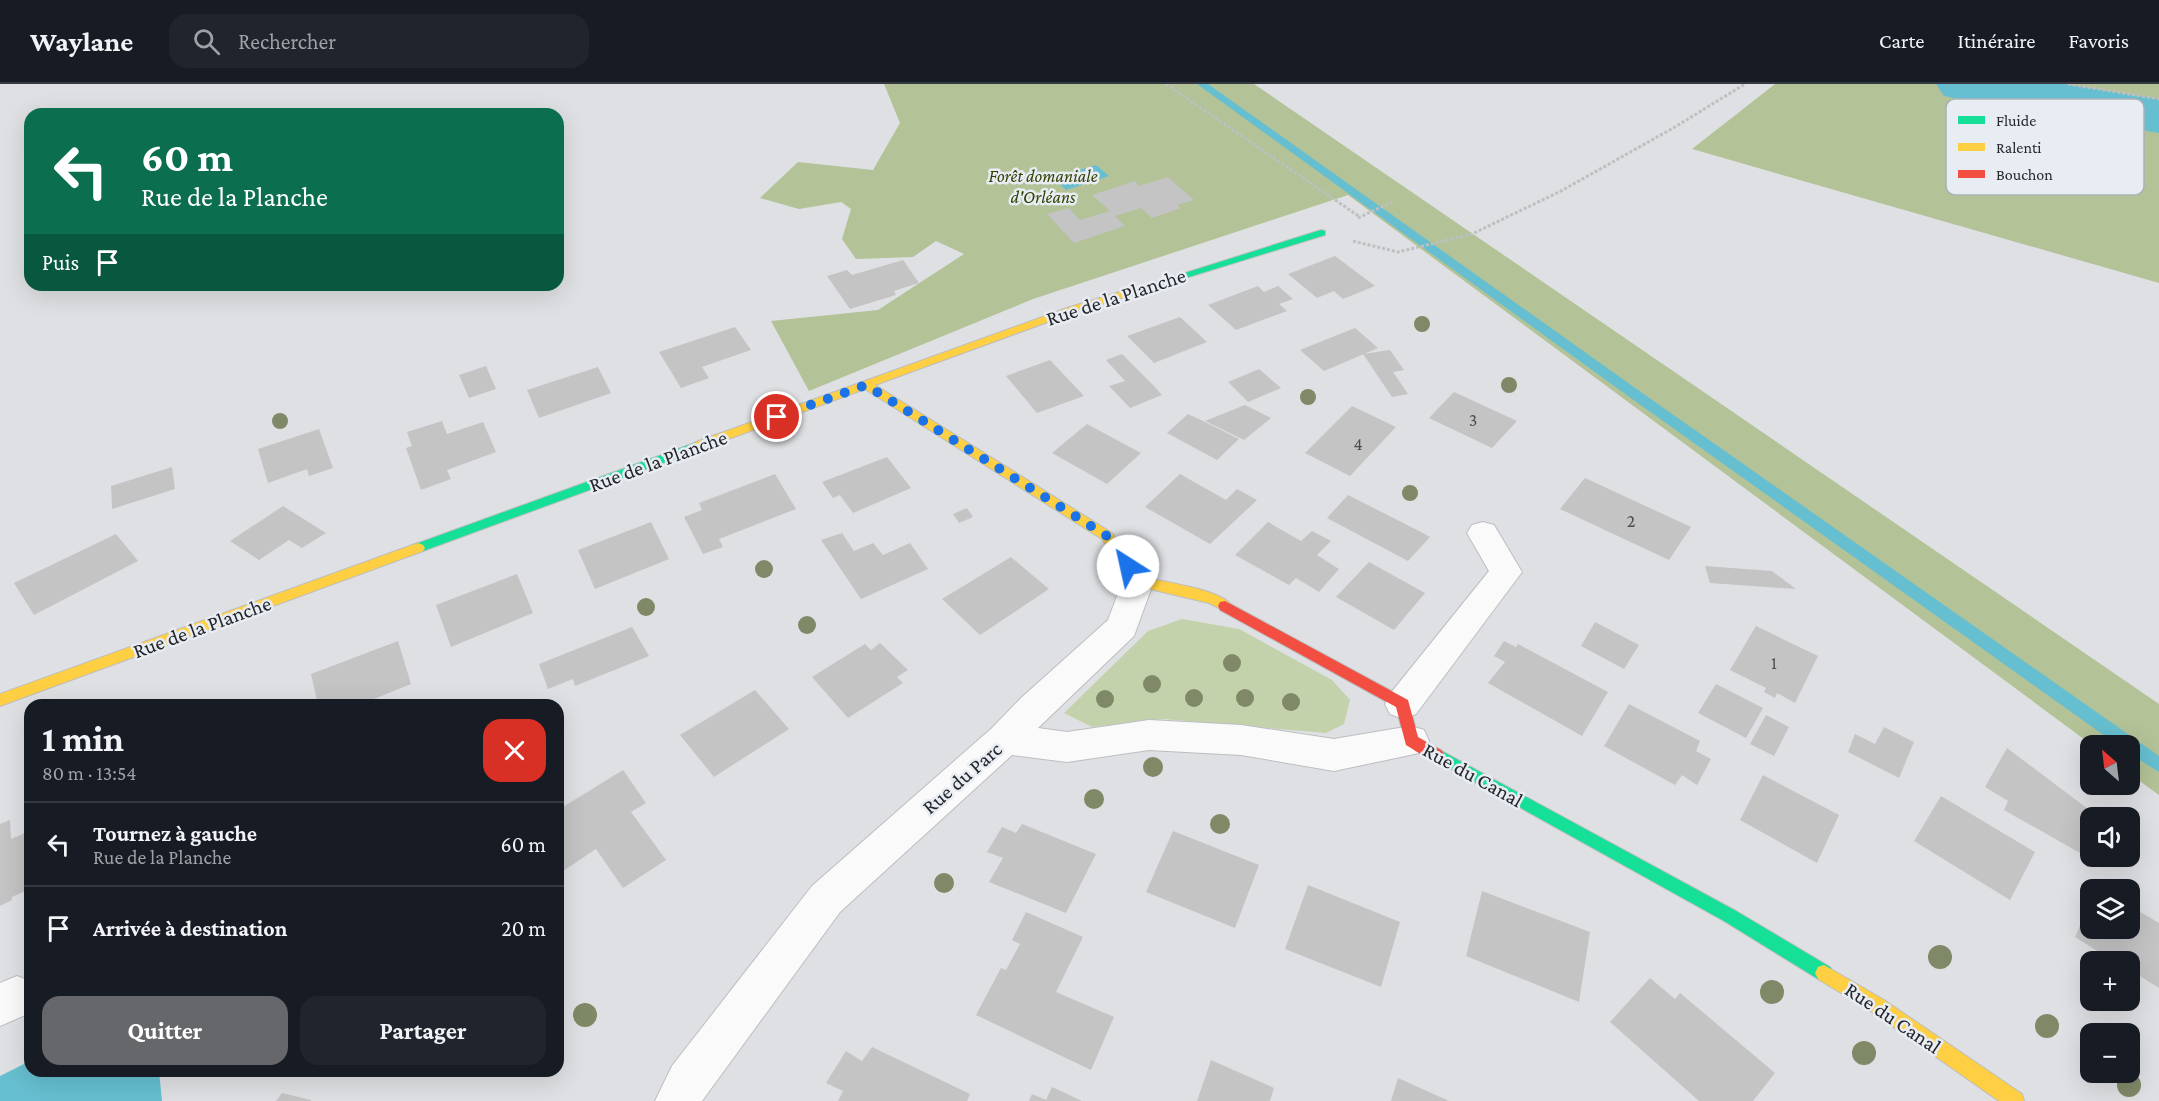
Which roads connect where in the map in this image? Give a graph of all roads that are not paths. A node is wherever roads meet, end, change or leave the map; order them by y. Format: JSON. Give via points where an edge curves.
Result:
{"nodes":[{"id":1,"x":1321,"y":233,"type":"road end"},
{"id":2,"x":866,"y":385,"type":"junction"},
{"id":3,"x":1483,"y":533,"type":"dead end"},
{"id":4,"x":1138,"y":581,"type":"junction"},
{"id":5,"x":0,"y":700,"type":"edge"},
{"id":6,"x":1403,"y":704,"type":"junction"},
{"id":7,"x":1005,"y":739,"type":"junction"},
{"id":8,"x":1411,"y":741,"type":"junction"},
{"id":9,"x":678,"y":1101,"type":"edge"},
{"id":10,"x":2015,"y":1101,"type":"edge"}],
"edges":[{"from":1,"to":2,"type":"street","name":"Rue de la Planche","via":[[1074,309]]},
{"from":2,"to":4,"type":"street","via":[[1107,536]]},
{"from":2,"to":5,"type":"street","name":"Rue de la Planche"},
{"from":3,"to":6,"type":"street","via":[[1506,572]]},
{"from":4,"to":6,"type":"street","via":[[1213,599]]},
{"from":4,"to":7,"type":"street","via":[[1122,627]]},
{"from":6,"to":8,"type":"street","name":"Rue du Canal"},
{"from":7,"to":8,"type":"street","name":"Rue du Parc","via":[[1066,747],[1149,735],[1241,740],[1334,755]]},
{"from":7,"to":9,"type":"street","name":"Rue du Parc","via":[[826,899],[688,1082]]},
{"from":8,"to":10,"type":"street","name":"Rue du Canal","via":[[1730,916],[1878,1006]]}]}
